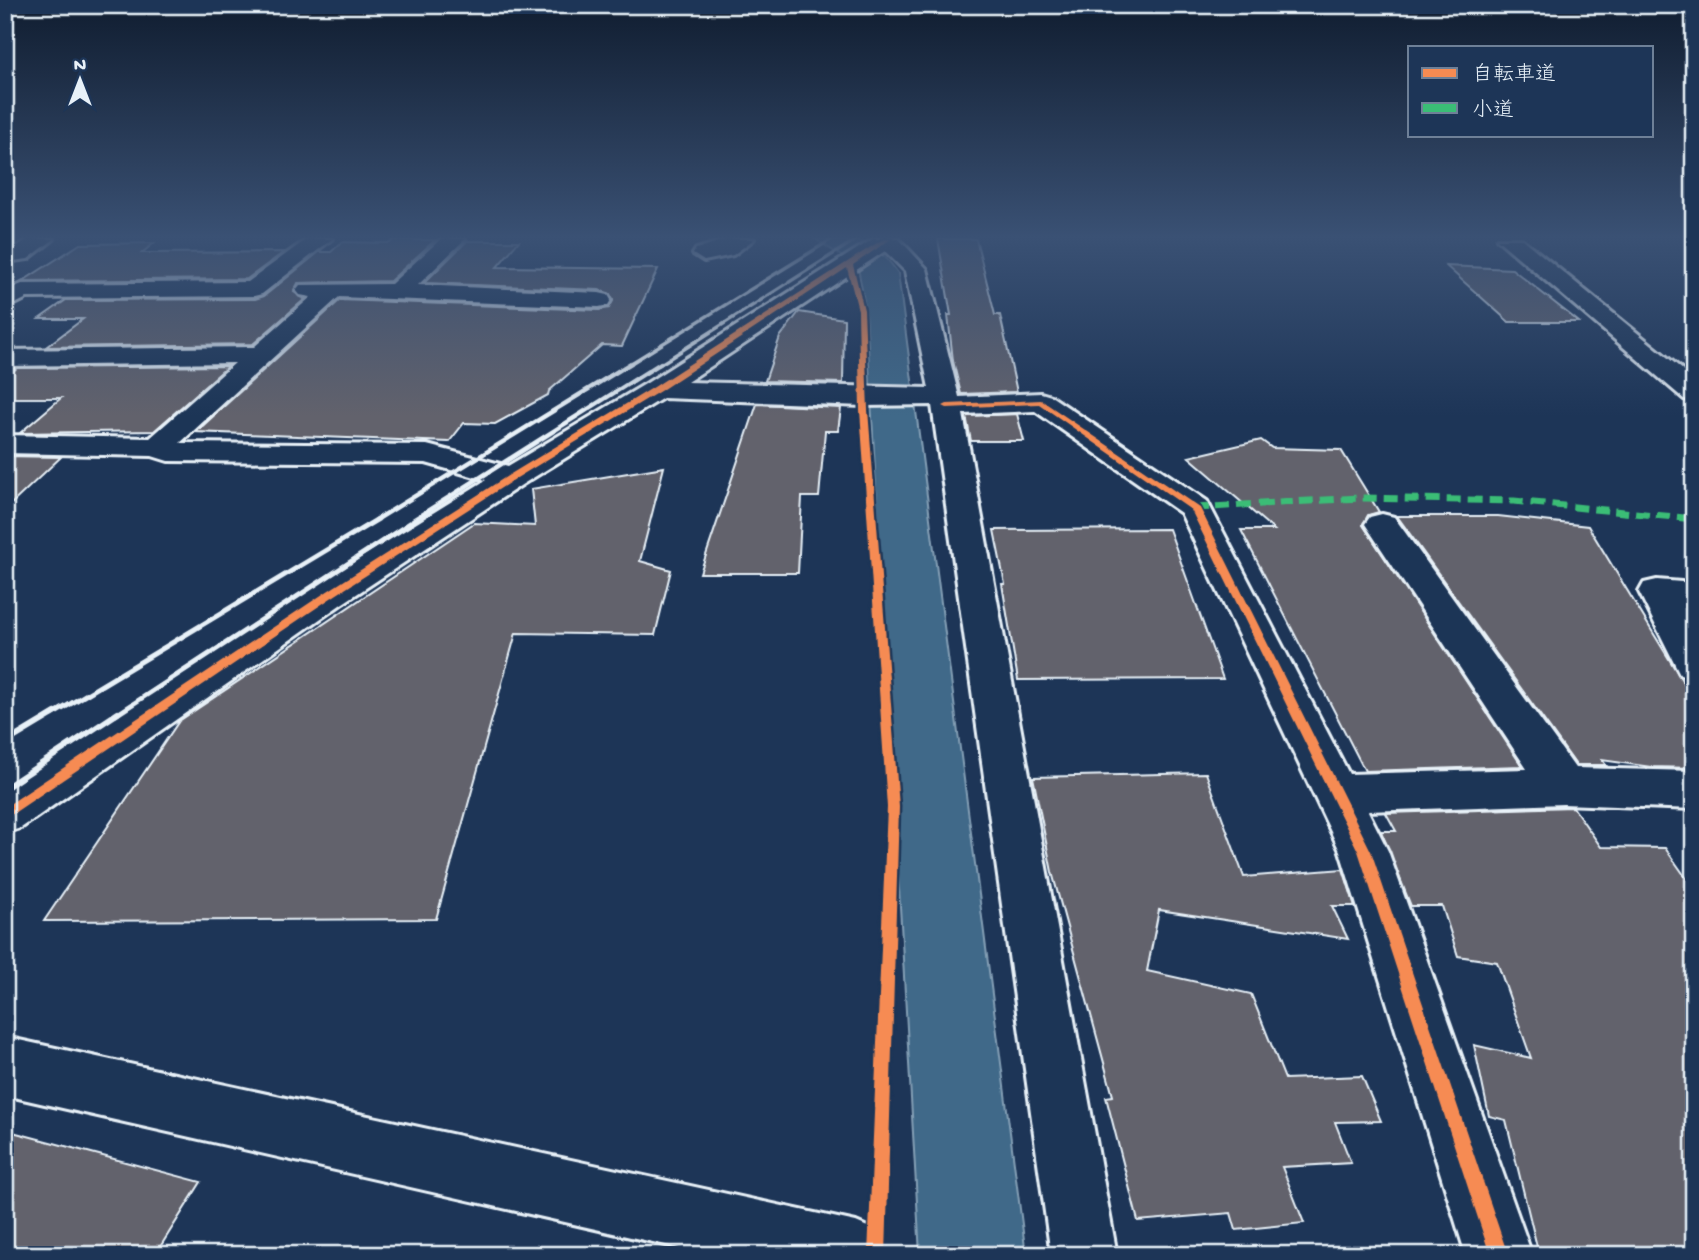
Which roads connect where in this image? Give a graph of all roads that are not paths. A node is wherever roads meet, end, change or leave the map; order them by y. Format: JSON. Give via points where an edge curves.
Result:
{"nodes":[{"id":1,"x":324,"y":298,"type":"edge"},
{"id":2,"x":550,"y":298,"type":"edge"},
{"id":3,"x":798,"y":298,"type":"edge"},
{"id":4,"x":923,"y":298,"type":"edge"},
{"id":5,"x":1579,"y":298,"type":"edge"},
{"id":6,"x":599,"y":300,"type":"dead end"},
{"id":7,"x":259,"y":355,"type":"junction"},
{"id":8,"x":5,"y":358,"type":"edge"},
{"id":9,"x":657,"y":389,"type":"junction"},
{"id":10,"x":1694,"y":394,"type":"edge"},
{"id":11,"x":946,"y":401,"type":"junction"},
{"id":12,"x":5,"y":444,"type":"edge"},
{"id":13,"x":158,"y":447,"type":"junction"},
{"id":14,"x":512,"y":477,"type":"junction"},
{"id":15,"x":1382,"y":524,"type":"dead end"},
{"id":16,"x":1694,"y":595,"type":"edge"},
{"id":17,"x":1694,"y":664,"type":"edge"},
{"id":18,"x":1563,"y":786,"type":"junction"},
{"id":19,"x":1694,"y":790,"type":"edge"},
{"id":20,"x":1335,"y":793,"type":"junction"},
{"id":21,"x":5,"y":814,"type":"edge"},
{"id":22,"x":5,"y":1066,"type":"edge"},
{"id":23,"x":856,"y":1255,"type":"edge"},
{"id":24,"x":1084,"y":1255,"type":"edge"},
{"id":25,"x":1499,"y":1255,"type":"edge"}],
"edges":[{"from":1,"to":7,"type":"street"},
{"from":2,"to":6,"type":"street"},
{"from":3,"to":9,"type":"street"},
{"from":4,"to":11,"type":"street"},
{"from":5,"to":10,"type":"street"},
{"from":7,"to":8,"type":"street"},
{"from":7,"to":13,"type":"street"},
{"from":9,"to":11,"type":"street"},
{"from":9,"to":14,"type":"street"},
{"from":11,"to":20,"type":"street","via":[[1041,402],[1195,508]]},
{"from":11,"to":24,"type":"street"},
{"from":12,"to":13,"type":"street"},
{"from":13,"to":14,"type":"street","via":[[168,452],[427,454]]},
{"from":14,"to":21,"type":"street"},
{"from":15,"to":18,"type":"street"},
{"from":16,"to":17,"type":"street","via":[[1657,592]]},
{"from":18,"to":19,"type":"street"},
{"from":18,"to":20,"type":"street"},
{"from":20,"to":25,"type":"street","via":[[1364,851]]},
{"from":22,"to":23,"type":"street"}]}
